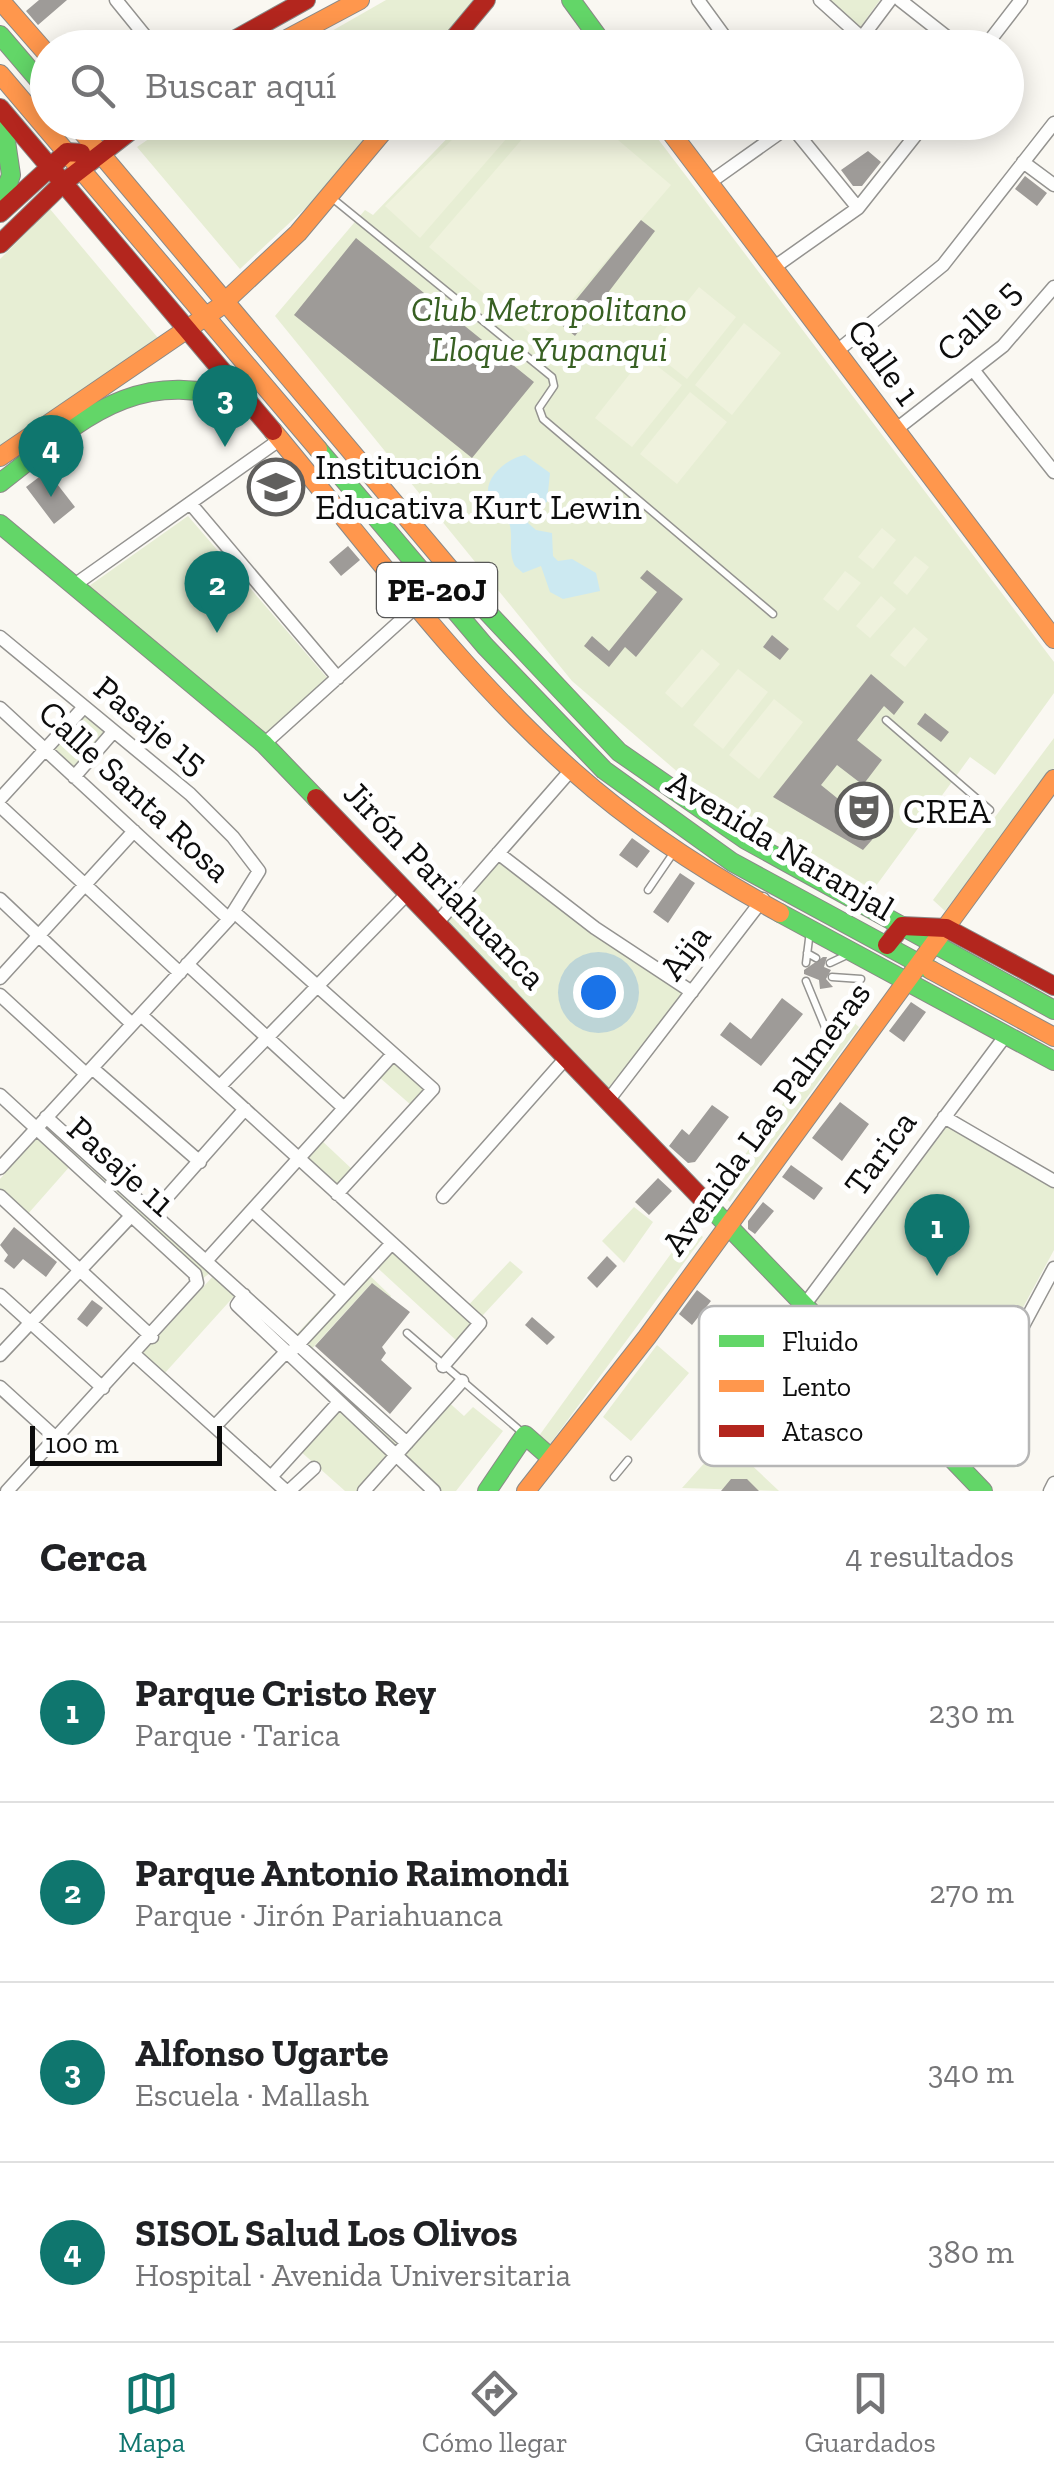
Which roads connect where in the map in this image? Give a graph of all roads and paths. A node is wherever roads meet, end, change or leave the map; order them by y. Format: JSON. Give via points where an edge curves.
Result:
{"nodes":[{"id":1,"x":0,"y":0,"type":"edge"},
{"id":2,"x":116,"y":0,"type":"edge"},
{"id":3,"x":306,"y":0,"type":"edge"},
{"id":4,"x":360,"y":0,"type":"edge"},
{"id":5,"x":486,"y":0,"type":"edge"},
{"id":6,"x":570,"y":0,"type":"edge"},
{"id":7,"x":698,"y":0,"type":"edge"},
{"id":8,"x":820,"y":0,"type":"edge"},
{"id":9,"x":890,"y":0,"type":"edge"},
{"id":10,"x":900,"y":0,"type":"edge"},
{"id":11,"x":1021,"y":0,"type":"edge"},
{"id":12,"x":138,"y":30,"type":"edge"},
{"id":13,"x":252,"y":30,"type":"edge"},
{"id":14,"x":304,"y":30,"type":"edge"},
{"id":15,"x":461,"y":30,"type":"edge"},
{"id":16,"x":592,"y":30,"type":"edge"},
{"id":17,"x":720,"y":30,"type":"edge"},
{"id":18,"x":846,"y":30,"type":"edge"},
{"id":19,"x":866,"y":30,"type":"edge"},
{"id":20,"x":939,"y":30,"type":"edge"},
{"id":21,"x":998,"y":30,"type":"edge"},
{"id":22,"x":30,"y":33,"type":"edge"},
{"id":23,"x":0,"y":34,"type":"edge"},
{"id":24,"x":30,"y":69,"type":"edge"},
{"id":25,"x":0,"y":74,"type":"edge"},
{"id":26,"x":0,"y":108,"type":"edge"},
{"id":27,"x":30,"y":109,"type":"edge"},
{"id":28,"x":1054,"y":123,"type":"edge"},
{"id":29,"x":57,"y":140,"type":"edge"},
{"id":30,"x":89,"y":140,"type":"edge"},
{"id":31,"x":117,"y":140,"type":"edge"},
{"id":32,"x":377,"y":140,"type":"edge"},
{"id":33,"x":677,"y":140,"type":"edge"},
{"id":34,"x":769,"y":140,"type":"edge"},
{"id":35,"x":804,"y":140,"type":"edge"},
{"id":36,"x":912,"y":140,"type":"edge"},
{"id":37,"x":67,"y":152,"type":"junction"},
{"id":38,"x":99,"y":153,"type":"junction"},
{"id":39,"x":1023,"y":162,"type":"junction"},
{"id":40,"x":80,"y":168,"type":"junction"},
{"id":41,"x":56,"y":175,"type":"junction"},
{"id":42,"x":709,"y":183,"type":"junction"},
{"id":43,"x":1054,"y":184,"type":"edge"},
{"id":44,"x":332,"y":198,"type":"junction"},
{"id":45,"x":858,"y":208,"type":"junction"},
{"id":46,"x":0,"y":210,"type":"edge"},
{"id":47,"x":0,"y":244,"type":"edge"},
{"id":48,"x":773,"y":268,"type":"junction"},
{"id":49,"x":1054,"y":287,"type":"edge"},
{"id":50,"x":224,"y":302,"type":"junction"},
{"id":51,"x":1049,"y":306,"type":"edge"},
{"id":52,"x":206,"y":317,"type":"junction"},
{"id":53,"x":190,"y":330,"type":"junction"},
{"id":54,"x":837,"y":351,"type":"junction"},
{"id":55,"x":974,"y":371,"type":"junction"},
{"id":56,"x":255,"y":407,"type":"junction"},
{"id":57,"x":894,"y":431,"type":"junction"},
{"id":58,"x":282,"y":438,"type":"junction"},
{"id":59,"x":0,"y":457,"type":"edge"},
{"id":60,"x":1054,"y":472,"type":"edge"},
{"id":61,"x":0,"y":483,"type":"edge"},
{"id":62,"x":190,"y":504,"type":"junction"},
{"id":63,"x":0,"y":524,"type":"edge"},
{"id":64,"x":73,"y":586,"type":"junction"},
{"id":65,"x":419,"y":604,"type":"junction"},
{"id":66,"x":773,"y":614,"type":"dead end"},
{"id":67,"x":0,"y":637,"type":"edge"},
{"id":68,"x":1054,"y":639,"type":"edge"},
{"id":69,"x":338,"y":678,"type":"junction"},
{"id":70,"x":0,"y":708,"type":"edge"},
{"id":71,"x":83,"y":708,"type":"junction"},
{"id":72,"x":886,"y":720,"type":"dead end"},
{"id":73,"x":113,"y":732,"type":"junction"},
{"id":74,"x":264,"y":744,"type":"junction"},
{"id":75,"x":44,"y":749,"type":"junction"},
{"id":76,"x":571,"y":770,"type":"junction"},
{"id":77,"x":74,"y":777,"type":"junction"},
{"id":78,"x":1054,"y":778,"type":"edge"},
{"id":79,"x":0,"y":803,"type":"edge"},
{"id":80,"x":990,"y":810,"type":"dead end"},
{"id":81,"x":134,"y":831,"type":"junction"},
{"id":82,"x":674,"y":852,"type":"junction"},
{"id":83,"x":498,"y":853,"type":"junction"},
{"id":84,"x":773,"y":885,"type":"junction"},
{"id":85,"x":85,"y":886,"type":"junction"},
{"id":86,"x":648,"y":890,"type":"dead end"},
{"id":87,"x":408,"y":893,"type":"junction"},
{"id":88,"x":0,"y":899,"type":"edge"},
{"id":89,"x":760,"y":902,"type":"junction"},
{"id":90,"x":231,"y":915,"type":"junction"},
{"id":91,"x":438,"y":922,"type":"junction"},
{"id":92,"x":902,"y":926,"type":"junction"},
{"id":93,"x":810,"y":930,"type":"junction"},
{"id":94,"x":40,"y":935,"type":"junction"},
{"id":95,"x":940,"y":936,"type":"junction"},
{"id":96,"x":888,"y":945,"type":"junction"},
{"id":97,"x":853,"y":952,"type":"junction"},
{"id":98,"x":807,"y":954,"type":"junction"},
{"id":99,"x":816,"y":958,"type":"dead end"},
{"id":100,"x":830,"y":963,"type":"dead end"},
{"id":101,"x":806,"y":964,"type":"dead end"},
{"id":102,"x":919,"y":964,"type":"junction"},
{"id":103,"x":184,"y":968,"type":"junction"},
{"id":104,"x":832,"y":977,"type":"dead end"},
{"id":105,"x":0,"y":978,"type":"edge"},
{"id":106,"x":861,"y":980,"type":"dead end"},
{"id":107,"x":806,"y":981,"type":"dead end"},
{"id":108,"x":1052,"y":981,"type":"edge"},
{"id":109,"x":906,"y":982,"type":"junction"},
{"id":110,"x":319,"y":988,"type":"junction"},
{"id":111,"x":820,"y":989,"type":"dead end"},
{"id":112,"x":692,"y":992,"type":"junction"},
{"id":113,"x":0,"y":996,"type":"edge"},
{"id":114,"x":813,"y":1002,"type":"junction"},
{"id":115,"x":1054,"y":1010,"type":"edge"},
{"id":116,"x":136,"y":1019,"type":"junction"},
{"id":117,"x":825,"y":1027,"type":"dead end"},
{"id":118,"x":1006,"y":1035,"type":"junction"},
{"id":119,"x":1054,"y":1036,"type":"edge"},
{"id":120,"x":267,"y":1040,"type":"junction"},
{"id":121,"x":394,"y":1054,"type":"junction"},
{"id":122,"x":565,"y":1059,"type":"junction"},
{"id":123,"x":1054,"y":1061,"type":"edge"},
{"id":124,"x":89,"y":1071,"type":"junction"},
{"id":125,"x":220,"y":1086,"type":"junction"},
{"id":126,"x":0,"y":1095,"type":"edge"},
{"id":127,"x":607,"y":1102,"type":"junction"},
{"id":128,"x":344,"y":1108,"type":"junction"},
{"id":129,"x":245,"y":1110,"type":"junction"},
{"id":130,"x":46,"y":1117,"type":"junction"},
{"id":131,"x":944,"y":1118,"type":"junction"},
{"id":132,"x":36,"y":1129,"type":"junction"},
{"id":133,"x":298,"y":1158,"type":"junction"},
{"id":134,"x":200,"y":1162,"type":"junction"},
{"id":135,"x":0,"y":1168,"type":"edge"},
{"id":136,"x":1054,"y":1181,"type":"edge"},
{"id":137,"x":337,"y":1194,"type":"junction"},
{"id":138,"x":0,"y":1196,"type":"edge"},
{"id":139,"x":443,"y":1197,"type":"dead end"},
{"id":140,"x":252,"y":1210,"type":"junction"},
{"id":141,"x":153,"y":1213,"type":"junction"},
{"id":142,"x":131,"y":1216,"type":"junction"},
{"id":143,"x":726,"y":1226,"type":"junction"},
{"id":144,"x":392,"y":1243,"type":"junction"},
{"id":145,"x":206,"y":1261,"type":"junction"},
{"id":146,"x":1054,"y":1268,"type":"edge"},
{"id":147,"x":80,"y":1269,"type":"junction"},
{"id":148,"x":344,"y":1294,"type":"junction"},
{"id":149,"x":0,"y":1295,"type":"edge"},
{"id":150,"x":802,"y":1306,"type":"edge"},
{"id":151,"x":804,"y":1306,"type":"edge"},
{"id":152,"x":1029,"y":1315,"type":"edge"},
{"id":153,"x":31,"y":1322,"type":"junction"},
{"id":154,"x":407,"y":1333,"type":"dead end"},
{"id":155,"x":152,"y":1337,"type":"junction"},
{"id":156,"x":292,"y":1349,"type":"junction"},
{"id":157,"x":0,"y":1355,"type":"edge"},
{"id":158,"x":134,"y":1355,"type":"junction"},
{"id":159,"x":443,"y":1366,"type":"junction"},
{"id":160,"x":462,"y":1381,"type":"junction"},
{"id":161,"x":0,"y":1386,"type":"edge"},
{"id":162,"x":103,"y":1388,"type":"junction"},
{"id":163,"x":339,"y":1402,"type":"junction"},
{"id":164,"x":215,"y":1426,"type":"junction"},
{"id":165,"x":525,"y":1435,"type":"junction"},
{"id":166,"x":56,"y":1438,"type":"junction"},
{"id":167,"x":407,"y":1443,"type":"junction"},
{"id":168,"x":395,"y":1456,"type":"junction"},
{"id":169,"x":551,"y":1458,"type":"junction"},
{"id":170,"x":628,"y":1460,"type":"dead end"},
{"id":171,"x":957,"y":1466,"type":"edge"},
{"id":172,"x":314,"y":1468,"type":"dead end"},
{"id":173,"x":271,"y":1477,"type":"junction"},
{"id":174,"x":614,"y":1477,"type":"dead end"},
{"id":175,"x":1054,"y":1483,"type":"edge"},
{"id":176,"x":5,"y":1488,"type":"edge"},
{"id":177,"x":288,"y":1491,"type":"edge"},
{"id":178,"x":364,"y":1491,"type":"edge"},
{"id":179,"x":434,"y":1491,"type":"edge"},
{"id":180,"x":487,"y":1491,"type":"edge"},
{"id":181,"x":526,"y":1491,"type":"edge"},
{"id":182,"x":983,"y":1491,"type":"edge"},
{"id":183,"x":1050,"y":1491,"type":"edge"}],
"edges":[{"from":1,"to":22,"type":"main road"},
{"from":2,"to":12,"type":"street"},
{"from":3,"to":13,"type":"main road"},
{"from":4,"to":14,"type":"main road"},
{"from":5,"to":15,"type":"main road"},
{"from":6,"to":16,"type":"main road"},
{"from":7,"to":17,"type":"street"},
{"from":8,"to":18,"type":"street"},
{"from":9,"to":19,"type":"street"},
{"from":10,"to":20,"type":"street"},
{"from":11,"to":21,"type":"street"},
{"from":23,"to":24,"type":"main road"},
{"from":25,"to":27,"type":"main road","name":"Avenida Naranjal","number":"PE-20J"},
{"from":26,"to":41,"type":"main road","name":"Avenida Naranjal"},
{"from":26,"to":46,"type":"main road","via":[[11,163]]},
{"from":28,"to":39,"type":"street"},
{"from":29,"to":37,"type":"main road","name":"Avenida Naranjal","number":"PE-20J"},
{"from":30,"to":38,"type":"main road","name":"Avenida Naranjal","number":"PE-20J"},
{"from":31,"to":38,"type":"main road"},
{"from":32,"to":44,"type":"main road"},
{"from":33,"to":42,"type":"main road","name":"Calle 1"},
{"from":34,"to":42,"type":"street"},
{"from":35,"to":45,"type":"street"},
{"from":36,"to":45,"type":"street"},
{"from":37,"to":38,"type":"main road"},
{"from":37,"to":40,"type":"main road","name":"Avenida Naranjal","number":"PE-20J"},
{"from":37,"to":41,"type":"main road"},
{"from":38,"to":40,"type":"main road"},
{"from":38,"to":50,"type":"main road","name":"Avenida Naranjal","number":"PE-20J"},
{"from":39,"to":43,"type":"street"},
{"from":39,"to":54,"type":"street","via":[[936,272]]},
{"from":40,"to":41,"type":"main road"},
{"from":40,"to":52,"type":"main road","name":"Avenida Naranjal","number":"PE-20J"},
{"from":41,"to":46,"type":"main road"},
{"from":41,"to":47,"type":"main road"},
{"from":41,"to":53,"type":"main road","name":"Avenida Naranjal"},
{"from":42,"to":48,"type":"main road","name":"Calle 1"},
{"from":44,"to":50,"type":"main road"},
{"from":44,"to":66,"type":"lane","via":[[552,377],[554,386],[539,408],[543,419]]},
{"from":45,"to":48,"type":"street"},
{"from":48,"to":54,"type":"main road","name":"Calle 1"},
{"from":49,"to":51,"type":"street","name":"Calle 5"},
{"from":50,"to":52,"type":"main road"},
{"from":50,"to":92,"type":"main road","name":"Avenida Naranjal","number":"PE-20J","via":[[502,631],[619,752],[702,813]]},
{"from":51,"to":55,"type":"street","name":"Calle 5"},
{"from":52,"to":53,"type":"main road"},
{"from":52,"to":84,"type":"main road","name":"Avenida Naranjal","number":"PE-20J","via":[[534,701],[640,799]]},
{"from":53,"to":56,"type":"main road","name":"Avenida Naranjal"},
{"from":53,"to":59,"type":"main road"},
{"from":54,"to":57,"type":"main road","name":"Calle 1"},
{"from":55,"to":57,"type":"street","name":"Calle 5"},
{"from":55,"to":60,"type":"street"},
{"from":56,"to":58,"type":"main road","name":"Avenida Naranjal"},
{"from":56,"to":61,"type":"main road","via":[[191,384],[140,390]]},
{"from":57,"to":68,"type":"main road","name":"Calle 1"},
{"from":58,"to":62,"type":"street"},
{"from":58,"to":65,"type":"main road","name":"Avenida Naranjal"},
{"from":62,"to":64,"type":"street"},
{"from":62,"to":69,"type":"street"},
{"from":63,"to":64,"type":"main road","name":"Jirón Pariahuanca"},
{"from":64,"to":74,"type":"main road","name":"Jirón Pariahuanca"},
{"from":65,"to":69,"type":"street"},
{"from":65,"to":76,"type":"main road","name":"Avenida Naranjal"},
{"from":67,"to":71,"type":"street","name":"Pasaje 15"},
{"from":69,"to":74,"type":"street"},
{"from":70,"to":75,"type":"street","name":"Calle Santa Rosa"},
{"from":71,"to":73,"type":"street","name":"Pasaje 15"},
{"from":71,"to":75,"type":"street"},
{"from":72,"to":80,"type":"lane"},
{"from":73,"to":77,"type":"street"},
{"from":73,"to":90,"type":"street","name":"Pasaje 15","via":[[190,794],[257,866]]},
{"from":74,"to":87,"type":"main road","name":"Jirón Pariahuanca"},
{"from":75,"to":77,"type":"street","name":"Calle Santa Rosa"},
{"from":75,"to":79,"type":"street"},
{"from":76,"to":82,"type":"main road","name":"Avenida Naranjal"},
{"from":76,"to":83,"type":"street"},
{"from":77,"to":81,"type":"street","name":"Calle Santa Rosa"},
{"from":78,"to":95,"type":"main road","name":"Avenida Las Palmeras"},
{"from":79,"to":85,"type":"street"},
{"from":81,"to":85,"type":"street"},
{"from":81,"to":90,"type":"street","name":"Calle Santa Rosa"},
{"from":82,"to":86,"type":"lane"},
{"from":82,"to":89,"type":"main road","name":"Avenida Naranjal"},
{"from":83,"to":91,"type":"street"},
{"from":83,"to":112,"type":"street"},
{"from":84,"to":89,"type":"street","name":"Aija"},
{"from":84,"to":96,"type":"main road","name":"Avenida Naranjal","number":"PE-20J"},
{"from":85,"to":94,"type":"street"},
{"from":85,"to":103,"type":"street"},
{"from":87,"to":91,"type":"main road","name":"Jirón Pariahuanca"},
{"from":87,"to":110,"type":"street"},
{"from":88,"to":94,"type":"street"},
{"from":89,"to":93,"type":"main road","name":"Avenida Naranjal"},
{"from":89,"to":112,"type":"street","name":"Aija"},
{"from":90,"to":103,"type":"street"},
{"from":90,"to":110,"type":"street","name":"Calle Santa Rosa"},
{"from":91,"to":122,"type":"main road","name":"Jirón Pariahuanca"},
{"from":92,"to":95,"type":"main road","name":"Avenida Naranjal","number":"PE-20J"},
{"from":92,"to":96,"type":"main road","name":"Avenida Las Palmeras"},
{"from":93,"to":97,"type":"main road","name":"Avenida Naranjal"},
{"from":93,"to":98,"type":"lane"},
{"from":94,"to":105,"type":"street"},
{"from":94,"to":116,"type":"street"},
{"from":95,"to":102,"type":"main road","name":"Avenida Las Palmeras"},
{"from":95,"to":108,"type":"main road","name":"Avenida Naranjal"},
{"from":95,"to":115,"type":"main road","name":"Avenida Naranjal","number":"PE-20J"},
{"from":96,"to":102,"type":"main road","name":"Avenida Naranjal","number":"PE-20J"},
{"from":97,"to":100,"type":"lane"},
{"from":97,"to":109,"type":"main road","name":"Avenida Naranjal"},
{"from":98,"to":99,"type":"lane"},
{"from":98,"to":101,"type":"lane"},
{"from":102,"to":109,"type":"main road","name":"Avenida Las Palmeras"},
{"from":102,"to":119,"type":"main road","name":"Avenida Naranjal","number":"PE-20J"},
{"from":103,"to":116,"type":"street"},
{"from":103,"to":120,"type":"street"},
{"from":104,"to":106,"type":"lane"},
{"from":107,"to":114,"type":"lane"},
{"from":109,"to":118,"type":"main road","name":"Avenida Naranjal"},
{"from":109,"to":143,"type":"main road","name":"Avenida Las Palmeras"},
{"from":110,"to":120,"type":"street"},
{"from":110,"to":121,"type":"street","name":"Calle Santa Rosa"},
{"from":111,"to":114,"type":"lane"},
{"from":112,"to":127,"type":"street","name":"Aija"},
{"from":113,"to":124,"type":"street"},
{"from":114,"to":117,"type":"lane"},
{"from":116,"to":124,"type":"street"},
{"from":116,"to":125,"type":"street"},
{"from":118,"to":123,"type":"main road","name":"Avenida Naranjal"},
{"from":118,"to":131,"type":"street","name":"Tarica"},
{"from":120,"to":125,"type":"street"},
{"from":120,"to":128,"type":"street"},
{"from":121,"to":128,"type":"street"},
{"from":121,"to":137,"type":"street","name":"Calle Santa Rosa","via":[[433,1089]]},
{"from":122,"to":127,"type":"main road","name":"Jirón Pariahuanca"},
{"from":122,"to":139,"type":"street"},
{"from":124,"to":130,"type":"street"},
{"from":124,"to":134,"type":"street"},
{"from":125,"to":129,"type":"street"},
{"from":126,"to":132,"type":"street","name":"Pasaje 11"},
{"from":127,"to":143,"type":"main road","name":"Jirón Pariahuanca"},
{"from":128,"to":133,"type":"street"},
{"from":129,"to":133,"type":"street"},
{"from":129,"to":134,"type":"street"},
{"from":130,"to":132,"type":"street"},
{"from":130,"to":141,"type":"street"},
{"from":131,"to":136,"type":"street"},
{"from":131,"to":151,"type":"street","name":"Tarica"},
{"from":132,"to":135,"type":"street"},
{"from":132,"to":142,"type":"street","name":"Pasaje 11"},
{"from":133,"to":137,"type":"street"},
{"from":133,"to":140,"type":"street"},
{"from":134,"to":141,"type":"street"},
{"from":137,"to":144,"type":"street"},
{"from":138,"to":147,"type":"street"},
{"from":140,"to":145,"type":"street"},
{"from":140,"to":148,"type":"street"},
{"from":141,"to":145,"type":"street"},
{"from":142,"to":147,"type":"street"},
{"from":142,"to":155,"type":"street","name":"Pasaje 11","via":[[197,1283]]},
{"from":143,"to":150,"type":"main road","name":"Jirón Pariahuanca"},
{"from":143,"to":169,"type":"main road","name":"Avenida Las Palmeras"},
{"from":144,"to":148,"type":"street"},
{"from":144,"to":159,"type":"street","via":[[480,1322]]},
{"from":145,"to":156,"type":"street"},
{"from":146,"to":152,"type":"street"},
{"from":147,"to":153,"type":"street"},
{"from":147,"to":155,"type":"street"},
{"from":148,"to":156,"type":"street"},
{"from":149,"to":153,"type":"street"},
{"from":153,"to":157,"type":"street"},
{"from":153,"to":162,"type":"street"},
{"from":154,"to":159,"type":"lane"},
{"from":155,"to":158,"type":"street"},
{"from":156,"to":163,"type":"street"},
{"from":156,"to":164,"type":"street"},
{"from":156,"to":167,"type":"street"},
{"from":158,"to":162,"type":"street"},
{"from":158,"to":164,"type":"street"},
{"from":159,"to":160,"type":"lane"},
{"from":160,"to":165,"type":"lane"},
{"from":160,"to":167,"type":"street"},
{"from":161,"to":166,"type":"street"},
{"from":162,"to":166,"type":"street"},
{"from":163,"to":168,"type":"street"},
{"from":163,"to":173,"type":"street"},
{"from":164,"to":173,"type":"street"},
{"from":165,"to":169,"type":"main road"},
{"from":165,"to":180,"type":"main road"},
{"from":166,"to":176,"type":"street"},
{"from":167,"to":168,"type":"street"},
{"from":168,"to":178,"type":"street"},
{"from":168,"to":179,"type":"street"},
{"from":169,"to":181,"type":"main road","name":"Avenida Las Palmeras"},
{"from":170,"to":174,"type":"lane"},
{"from":171,"to":182,"type":"main road","name":"Jirón Pariahuanca"},
{"from":172,"to":177,"type":"street"},
{"from":173,"to":177,"type":"street"},
{"from":175,"to":183,"type":"street"}]}
